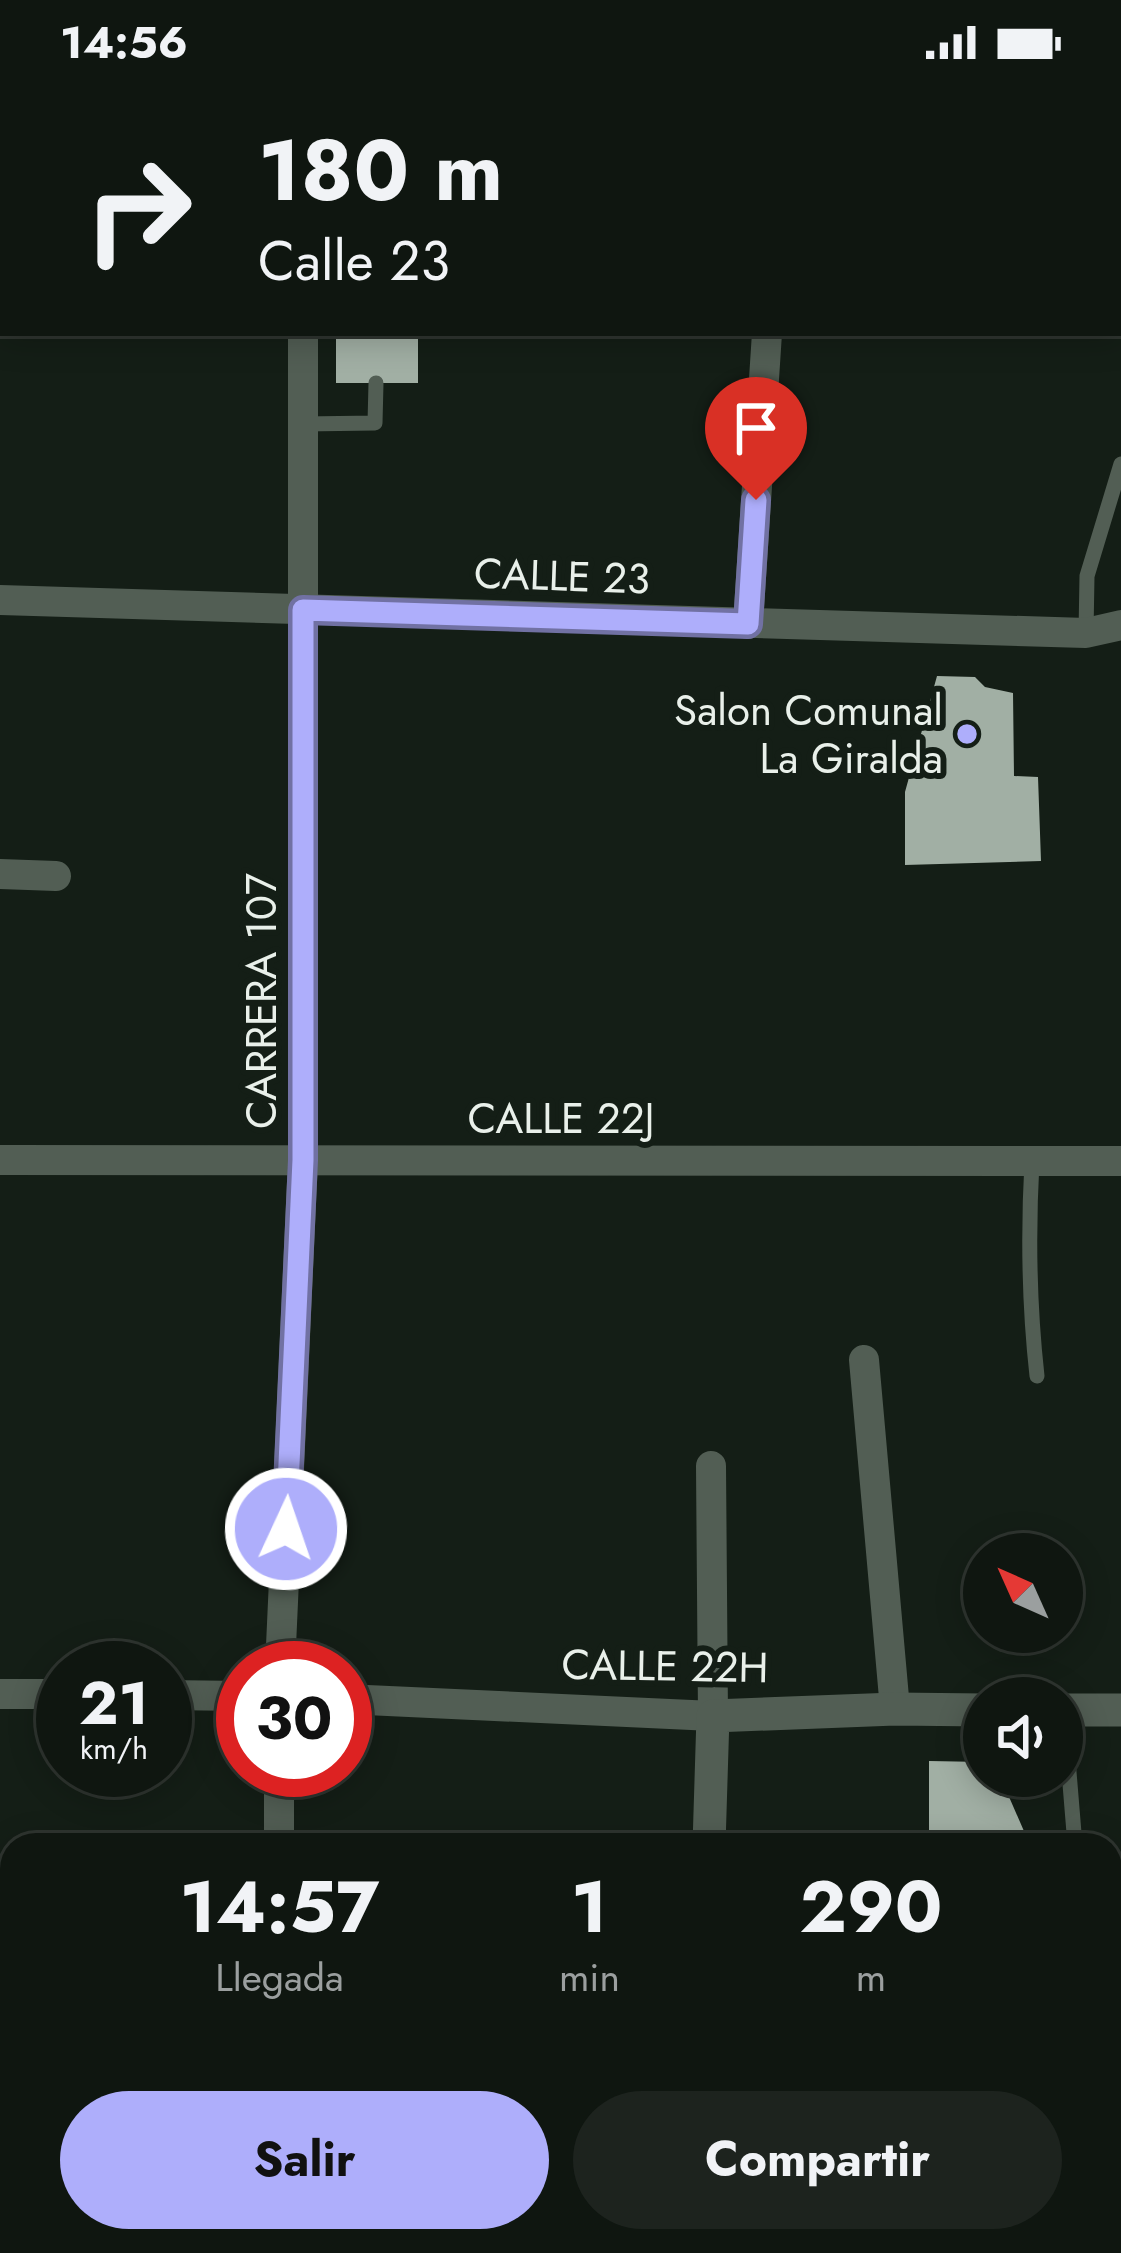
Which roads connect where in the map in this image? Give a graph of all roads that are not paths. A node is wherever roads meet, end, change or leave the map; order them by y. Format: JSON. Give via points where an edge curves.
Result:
{"nodes":[{"id":1,"x":303,"y":336,"type":"edge"},
{"id":2,"x":766,"y":336,"type":"edge"},
{"id":3,"x":376,"y":383,"type":"dead end"},
{"id":4,"x":303,"y":424,"type":"junction"},
{"id":5,"x":1121,"y":464,"type":"edge"},
{"id":6,"x":0,"y":600,"type":"edge"},
{"id":7,"x":303,"y":610,"type":"junction"},
{"id":8,"x":748,"y":624,"type":"junction"},
{"id":9,"x":1121,"y":625,"type":"edge"},
{"id":10,"x":1086,"y":633,"type":"junction"},
{"id":11,"x":0,"y":874,"type":"edge"},
{"id":12,"x":56,"y":876,"type":"dead end"},
{"id":13,"x":0,"y":1160,"type":"edge"},
{"id":14,"x":303,"y":1160,"type":"junction"},
{"id":15,"x":1032,"y":1161,"type":"junction"},
{"id":16,"x":1121,"y":1161,"type":"edge"},
{"id":17,"x":864,"y":1360,"type":"dead end"},
{"id":18,"x":1036,"y":1376,"type":"dead end"},
{"id":19,"x":711,"y":1466,"type":"dead end"},
{"id":20,"x":281,"y":1641,"type":"edge"},
{"id":21,"x":0,"y":1694,"type":"edge"},
{"id":22,"x":36,"y":1694,"type":"edge"},
{"id":23,"x":372,"y":1701,"type":"edge"},
{"id":24,"x":895,"y":1709,"type":"junction"},
{"id":25,"x":963,"y":1709,"type":"edge"},
{"id":26,"x":1083,"y":1710,"type":"edge"},
{"id":27,"x":1121,"y":1710,"type":"edge"},
{"id":28,"x":713,"y":1716,"type":"junction"},
{"id":29,"x":279,"y":1797,"type":"edge"},
{"id":30,"x":1071,"y":1797,"type":"edge"},
{"id":31,"x":279,"y":1833,"type":"edge"},
{"id":32,"x":709,"y":1833,"type":"edge"},
{"id":33,"x":1074,"y":1833,"type":"edge"}],
"edges":[{"from":1,"to":4,"type":"street","name":"CARRERA 107"},
{"from":2,"to":8,"type":"street"},
{"from":3,"to":4,"type":"lane","via":[[375,423]]},
{"from":4,"to":7,"type":"street","name":"CARRERA 107"},
{"from":5,"to":10,"type":"lane","via":[[1087,576]]},
{"from":6,"to":7,"type":"street","name":"CALLE 23"},
{"from":7,"to":8,"type":"street","name":"CALLE 23"},
{"from":7,"to":14,"type":"street","name":"CARRERA 107"},
{"from":8,"to":10,"type":"street","name":"CALLE 23"},
{"from":9,"to":10,"type":"street","name":"CALLE 23"},
{"from":11,"to":12,"type":"street"},
{"from":13,"to":14,"type":"street","name":"CALLE 22J"},
{"from":14,"to":15,"type":"street","name":"CALLE 22J"},
{"from":14,"to":20,"type":"street","name":"CARRERA 107"},
{"from":15,"to":16,"type":"street","name":"CALLE 22J"},
{"from":15,"to":18,"type":"lane"},
{"from":17,"to":24,"type":"street"},
{"from":19,"to":28,"type":"street"},
{"from":21,"to":22,"type":"street"},
{"from":23,"to":28,"type":"street","name":"CALLE 22H"},
{"from":24,"to":25,"type":"street","name":"CALLE 22H"},
{"from":24,"to":28,"type":"street","name":"CALLE 22H"},
{"from":26,"to":27,"type":"street"},
{"from":28,"to":32,"type":"street"},
{"from":29,"to":31,"type":"street"},
{"from":30,"to":33,"type":"lane"}]}
